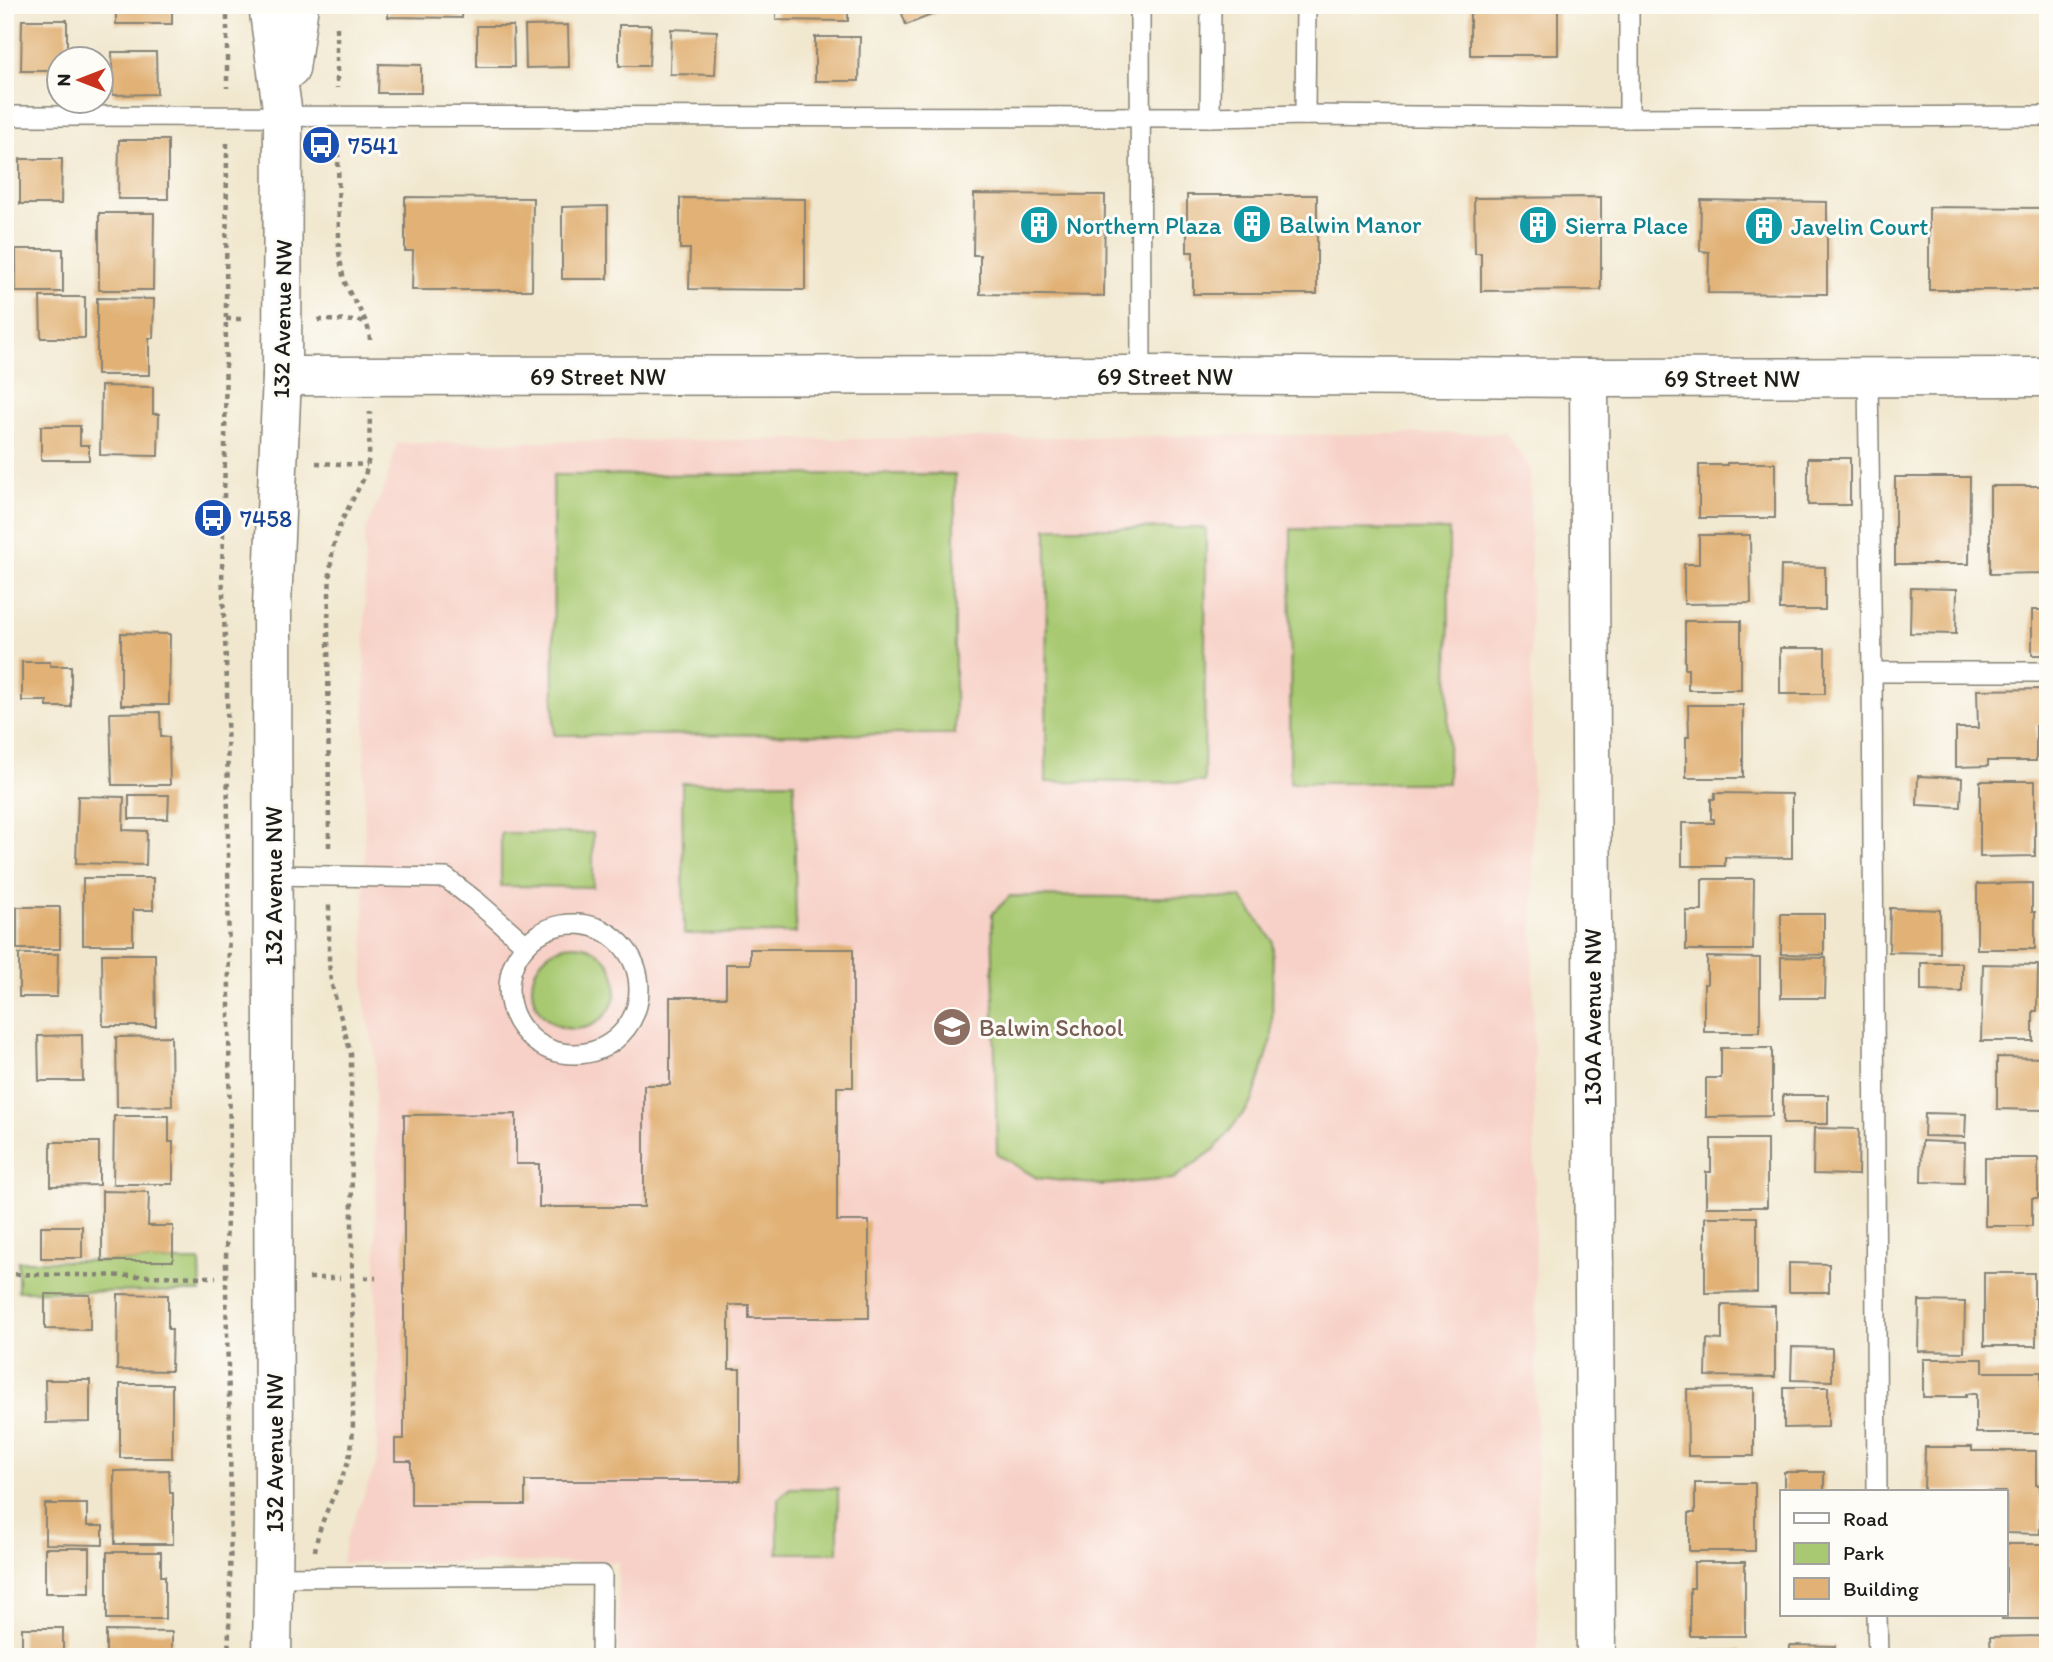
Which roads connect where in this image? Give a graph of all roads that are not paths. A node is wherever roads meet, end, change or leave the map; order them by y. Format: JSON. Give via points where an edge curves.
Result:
{"nodes":[{"id":1,"x":268,"y":5,"type":"edge"},
{"id":2,"x":299,"y":5,"type":"edge"},
{"id":3,"x":1140,"y":5,"type":"edge"},
{"id":4,"x":1210,"y":5,"type":"edge"},
{"id":5,"x":1306,"y":5,"type":"edge"},
{"id":6,"x":1629,"y":5,"type":"edge"},
{"id":7,"x":1305,"y":115,"type":"junction"},
{"id":8,"x":5,"y":116,"type":"edge"},
{"id":9,"x":283,"y":116,"type":"junction"},
{"id":10,"x":2048,"y":116,"type":"edge"},
{"id":11,"x":1140,"y":117,"type":"junction"},
{"id":12,"x":1210,"y":117,"type":"junction"},
{"id":13,"x":1629,"y":118,"type":"junction"},
{"id":14,"x":1141,"y":375,"type":"junction"},
{"id":15,"x":282,"y":376,"type":"junction"},
{"id":16,"x":1868,"y":377,"type":"junction"},
{"id":17,"x":2048,"y":377,"type":"edge"},
{"id":18,"x":1589,"y":378,"type":"junction"},
{"id":19,"x":1872,"y":672,"type":"junction"},
{"id":20,"x":2048,"y":672,"type":"edge"},
{"id":21,"x":274,"y":875,"type":"junction"},
{"id":22,"x":526,"y":945,"type":"junction"},
{"id":23,"x":1877,"y":1490,"type":"edge"},
{"id":24,"x":273,"y":1577,"type":"junction"},
{"id":25,"x":1877,"y":1616,"type":"edge"},
{"id":26,"x":272,"y":1657,"type":"edge"},
{"id":27,"x":601,"y":1657,"type":"edge"},
{"id":28,"x":1596,"y":1657,"type":"edge"},
{"id":29,"x":1878,"y":1657,"type":"edge"}],
"edges":[{"from":1,"to":9,"type":"street","name":"132 Avenue NW"},
{"from":2,"to":9,"type":"street","name":"132 Avenue NW"},
{"from":3,"to":11,"type":"lane"},
{"from":4,"to":12,"type":"lane"},
{"from":5,"to":7,"type":"lane"},
{"from":6,"to":13,"type":"lane"},
{"from":7,"to":12,"type":"lane"},
{"from":7,"to":13,"type":"lane"},
{"from":8,"to":9,"type":"lane"},
{"from":9,"to":11,"type":"lane"},
{"from":9,"to":15,"type":"street","name":"132 Avenue NW"},
{"from":10,"to":13,"type":"lane"},
{"from":11,"to":12,"type":"lane"},
{"from":11,"to":14,"type":"lane"},
{"from":14,"to":15,"type":"street","name":"69 Street NW"},
{"from":14,"to":18,"type":"street","name":"69 Street NW"},
{"from":15,"to":21,"type":"street","name":"132 Avenue NW","via":[[272,605]]},
{"from":16,"to":17,"type":"street","name":"69 Street NW"},
{"from":16,"to":18,"type":"street","name":"69 Street NW"},
{"from":16,"to":19,"type":"lane"},
{"from":18,"to":28,"type":"street","name":"130A Avenue NW"},
{"from":19,"to":20,"type":"lane"},
{"from":19,"to":23,"type":"lane"},
{"from":21,"to":22,"type":"lane","via":[[446,878]]},
{"from":21,"to":24,"type":"street","name":"132 Avenue NW"},
{"from":22,"to":22,"type":"lane","via":[[515,961],[510,998],[515,1016],[539,1044],[573,1054],[592,1052],[622,1033],[636,1010],[639,983],[635,965],[612,935],[577,923],[558,925]]},
{"from":24,"to":26,"type":"street","name":"132 Avenue NW"},
{"from":24,"to":27,"type":"lane","via":[[602,1575]]},
{"from":25,"to":29,"type":"lane"}]}
